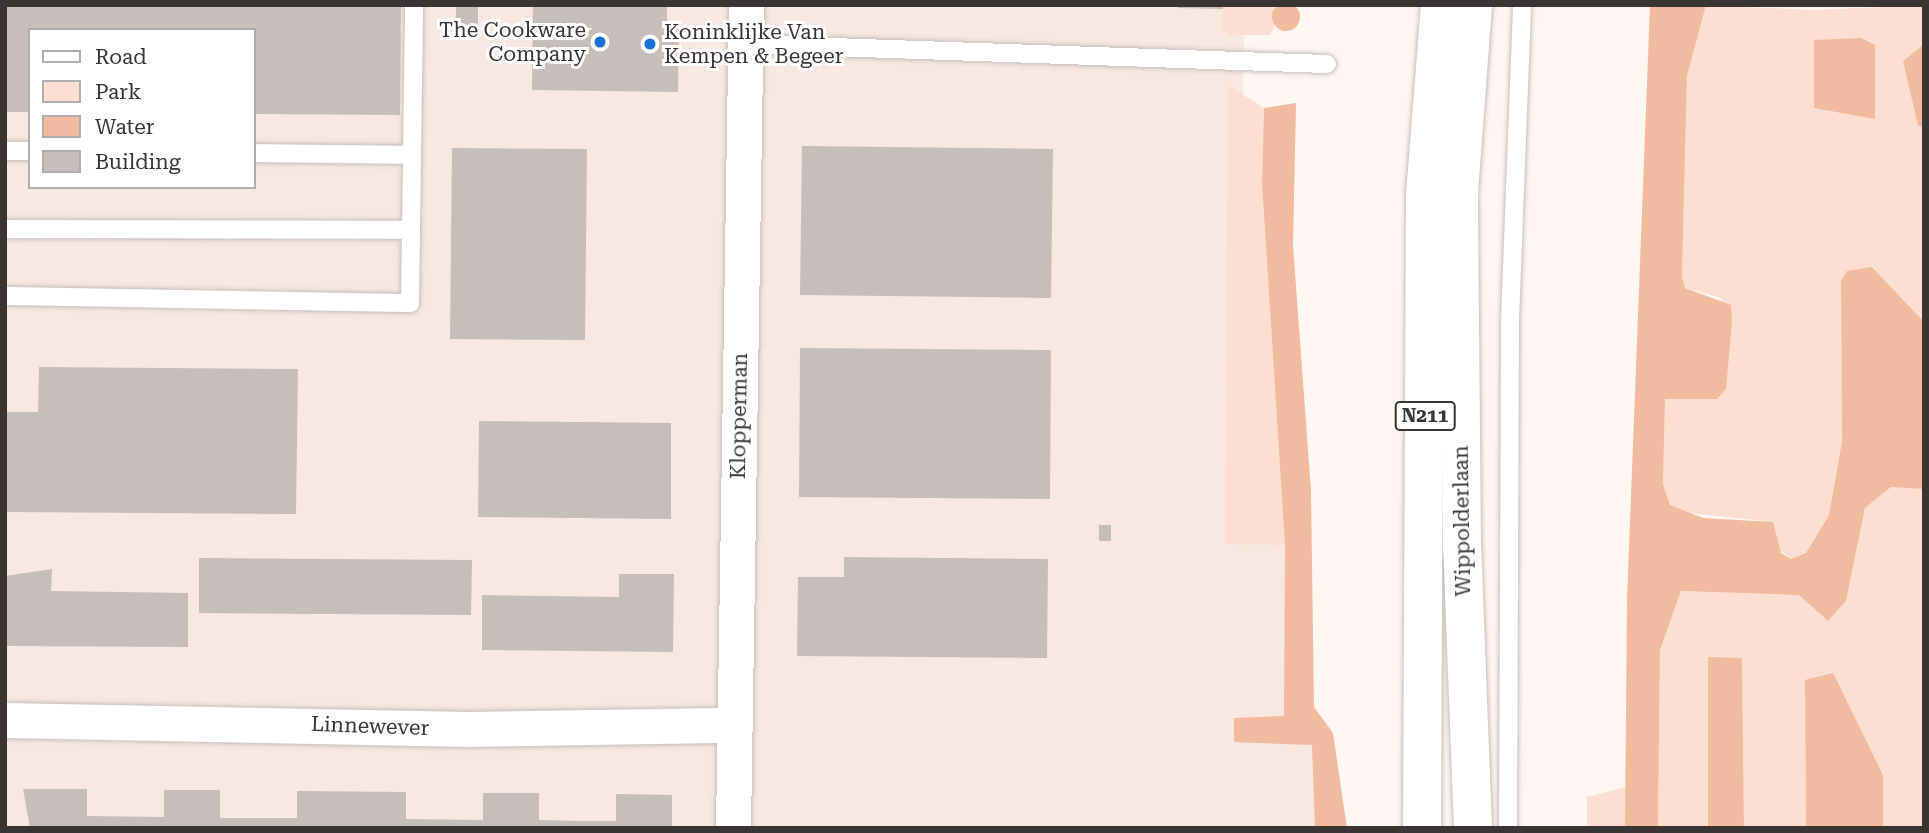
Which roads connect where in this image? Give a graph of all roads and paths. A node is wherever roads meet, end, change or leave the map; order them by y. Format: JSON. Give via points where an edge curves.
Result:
{"nodes":[{"id":1,"x":414,"y":5,"type":"edge"},
{"id":2,"x":746,"y":5,"type":"edge"},
{"id":3,"x":1440,"y":5,"type":"edge"},
{"id":4,"x":1473,"y":5,"type":"edge"},
{"id":5,"x":1522,"y":5,"type":"edge"},
{"id":6,"x":745,"y":44,"type":"junction"},
{"id":7,"x":1327,"y":64,"type":"dead end"},
{"id":8,"x":5,"y":151,"type":"edge"},
{"id":9,"x":28,"y":151,"type":"edge"},
{"id":10,"x":256,"y":153,"type":"edge"},
{"id":11,"x":412,"y":155,"type":"junction"},
{"id":12,"x":5,"y":229,"type":"edge"},
{"id":13,"x":411,"y":230,"type":"junction"},
{"id":14,"x":5,"y":296,"type":"edge"},
{"id":15,"x":5,"y":720,"type":"edge"},
{"id":16,"x":734,"y":725,"type":"junction"},
{"id":17,"x":733,"y":828,"type":"edge"},
{"id":18,"x":1422,"y":828,"type":"edge"},
{"id":19,"x":1473,"y":828,"type":"edge"},
{"id":20,"x":1508,"y":828,"type":"edge"}],
"edges":[{"from":1,"to":11,"type":"lane"},
{"from":2,"to":6,"type":"street","name":"Klopperman"},
{"from":3,"to":18,"type":"main road","name":"Wippolderlaan","number":"N211","via":[[1425,195]]},
{"from":4,"to":19,"type":"main road","name":"Wippolderlaan","number":"N211","via":[[1459,271]]},
{"from":5,"to":20,"type":"lane","via":[[1510,320]]},
{"from":6,"to":7,"type":"lane"},
{"from":6,"to":16,"type":"street","name":"Klopperman"},
{"from":8,"to":9,"type":"lane"},
{"from":10,"to":11,"type":"lane"},
{"from":11,"to":13,"type":"lane"},
{"from":12,"to":13,"type":"lane"},
{"from":13,"to":14,"type":"lane","via":[[410,303]]},
{"from":15,"to":16,"type":"street","name":"Linnewever","via":[[469,729]]},
{"from":16,"to":17,"type":"street","name":"Klopperman"}]}
